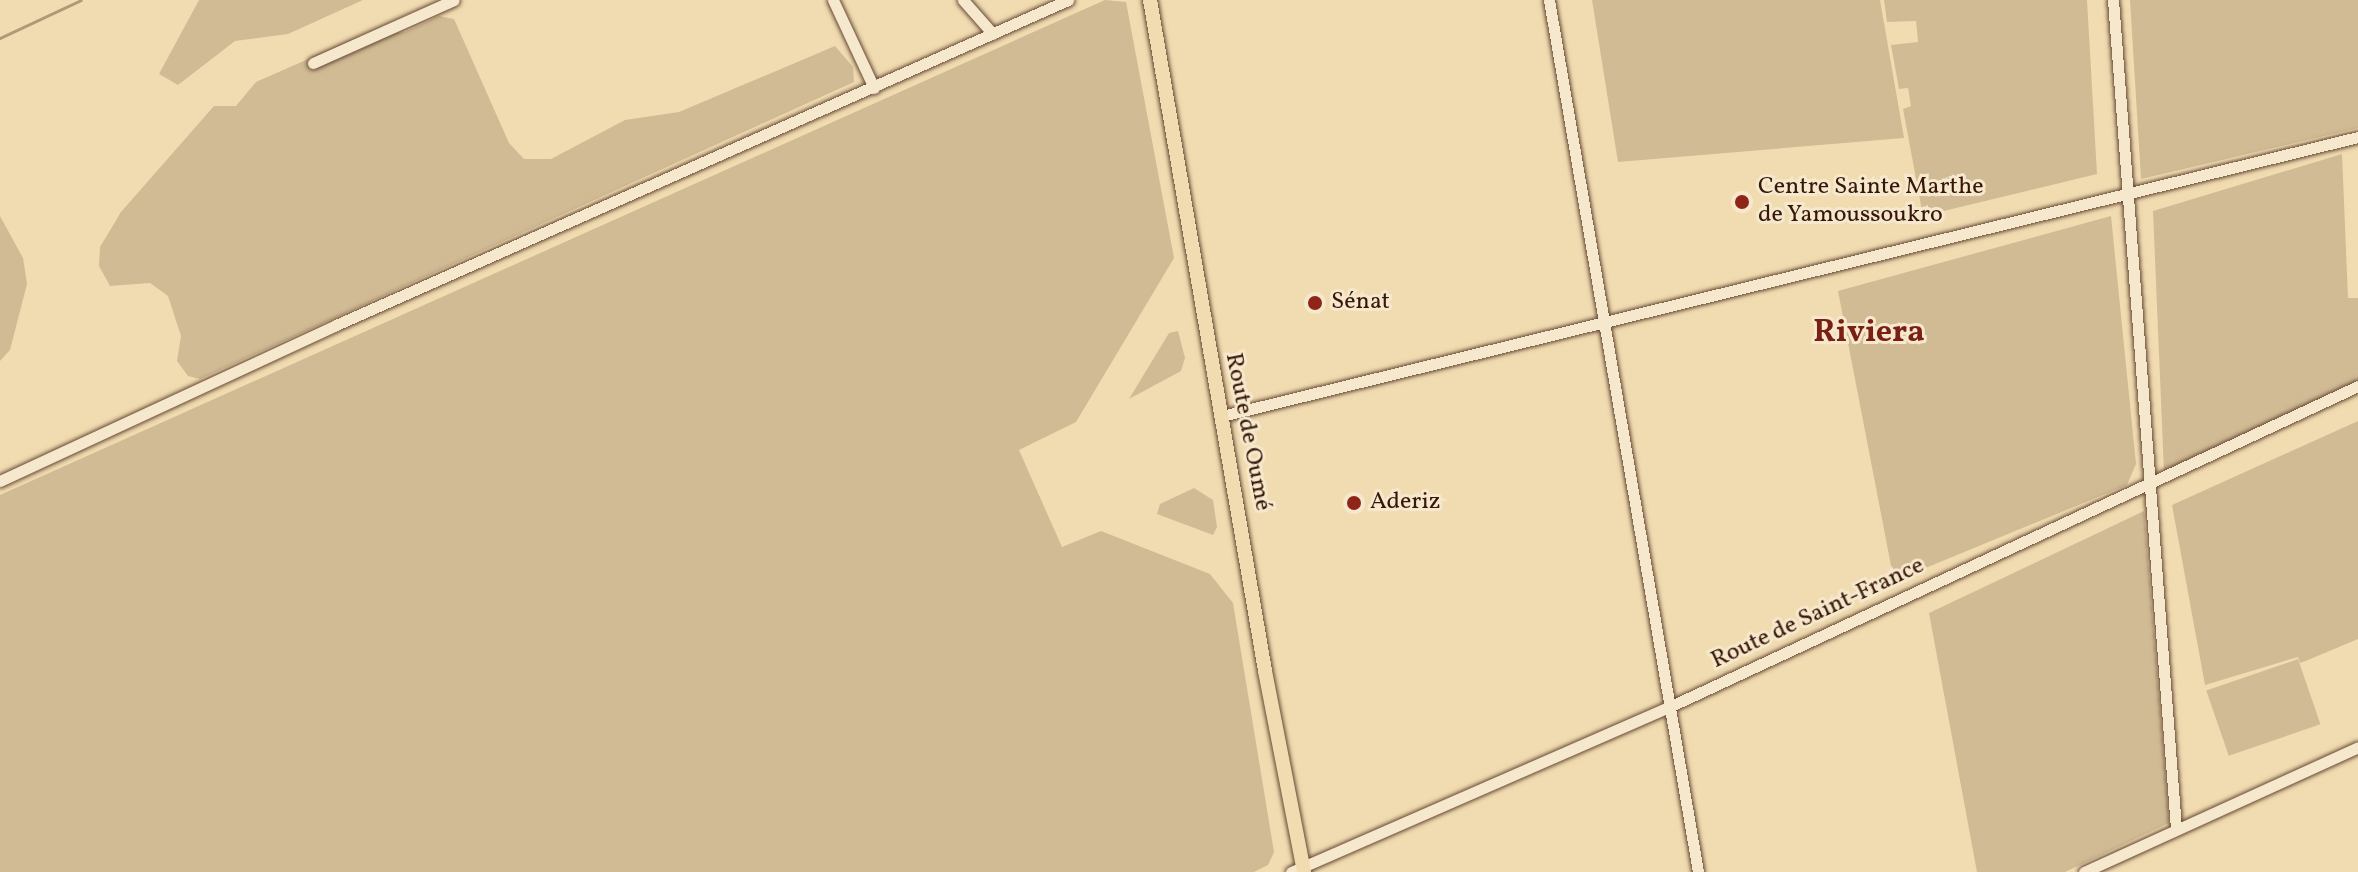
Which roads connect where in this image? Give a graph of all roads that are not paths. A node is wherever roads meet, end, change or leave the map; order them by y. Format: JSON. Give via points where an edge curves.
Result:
{"nodes":[{"id":1,"x":454,"y":0,"type":"edge"},
{"id":2,"x":833,"y":0,"type":"edge"},
{"id":3,"x":963,"y":0,"type":"edge"},
{"id":4,"x":1150,"y":0,"type":"edge"},
{"id":5,"x":1549,"y":0,"type":"edge"},
{"id":6,"x":2113,"y":0,"type":"edge"},
{"id":7,"x":1060,"y":2,"type":"edge"},
{"id":8,"x":993,"y":34,"type":"junction"},
{"id":9,"x":313,"y":63,"type":"dead end"},
{"id":10,"x":874,"y":88,"type":"junction"},
{"id":11,"x":2358,"y":137,"type":"edge"},
{"id":12,"x":2128,"y":194,"type":"junction"},
{"id":13,"x":1605,"y":324,"type":"junction"},
{"id":14,"x":2358,"y":386,"type":"edge"},
{"id":15,"x":1222,"y":416,"type":"junction"},
{"id":16,"x":0,"y":481,"type":"edge"},
{"id":17,"x":2149,"y":486,"type":"junction"},
{"id":18,"x":1669,"y":707,"type":"junction"},
{"id":19,"x":2358,"y":747,"type":"edge"},
{"id":20,"x":2176,"y":829,"type":"junction"},
{"id":21,"x":1299,"y":870,"type":"edge"},
{"id":22,"x":1698,"y":872,"type":"edge"},
{"id":23,"x":2084,"y":872,"type":"edge"}],
"edges":[{"from":1,"to":9,"type":"street"},
{"from":2,"to":10,"type":"street"},
{"from":3,"to":8,"type":"street"},
{"from":4,"to":15,"type":"main road","name":"Route de Oumé"},
{"from":5,"to":13,"type":"street"},
{"from":6,"to":12,"type":"street"},
{"from":7,"to":8,"type":"street"},
{"from":8,"to":10,"type":"street"},
{"from":10,"to":16,"type":"street","via":[[336,325]]},
{"from":11,"to":12,"type":"street"},
{"from":12,"to":13,"type":"street"},
{"from":12,"to":17,"type":"street"},
{"from":13,"to":15,"type":"street"},
{"from":13,"to":18,"type":"street"},
{"from":14,"to":17,"type":"street","name":"Route de Saint-France"},
{"from":15,"to":21,"type":"main road","name":"Route de Oumé"},
{"from":17,"to":18,"type":"street","name":"Route de Saint-France"},
{"from":17,"to":20,"type":"street"},
{"from":18,"to":21,"type":"street","name":"Route de Saint-France"},
{"from":18,"to":22,"type":"street"},
{"from":19,"to":20,"type":"street"},
{"from":20,"to":23,"type":"street"}]}
